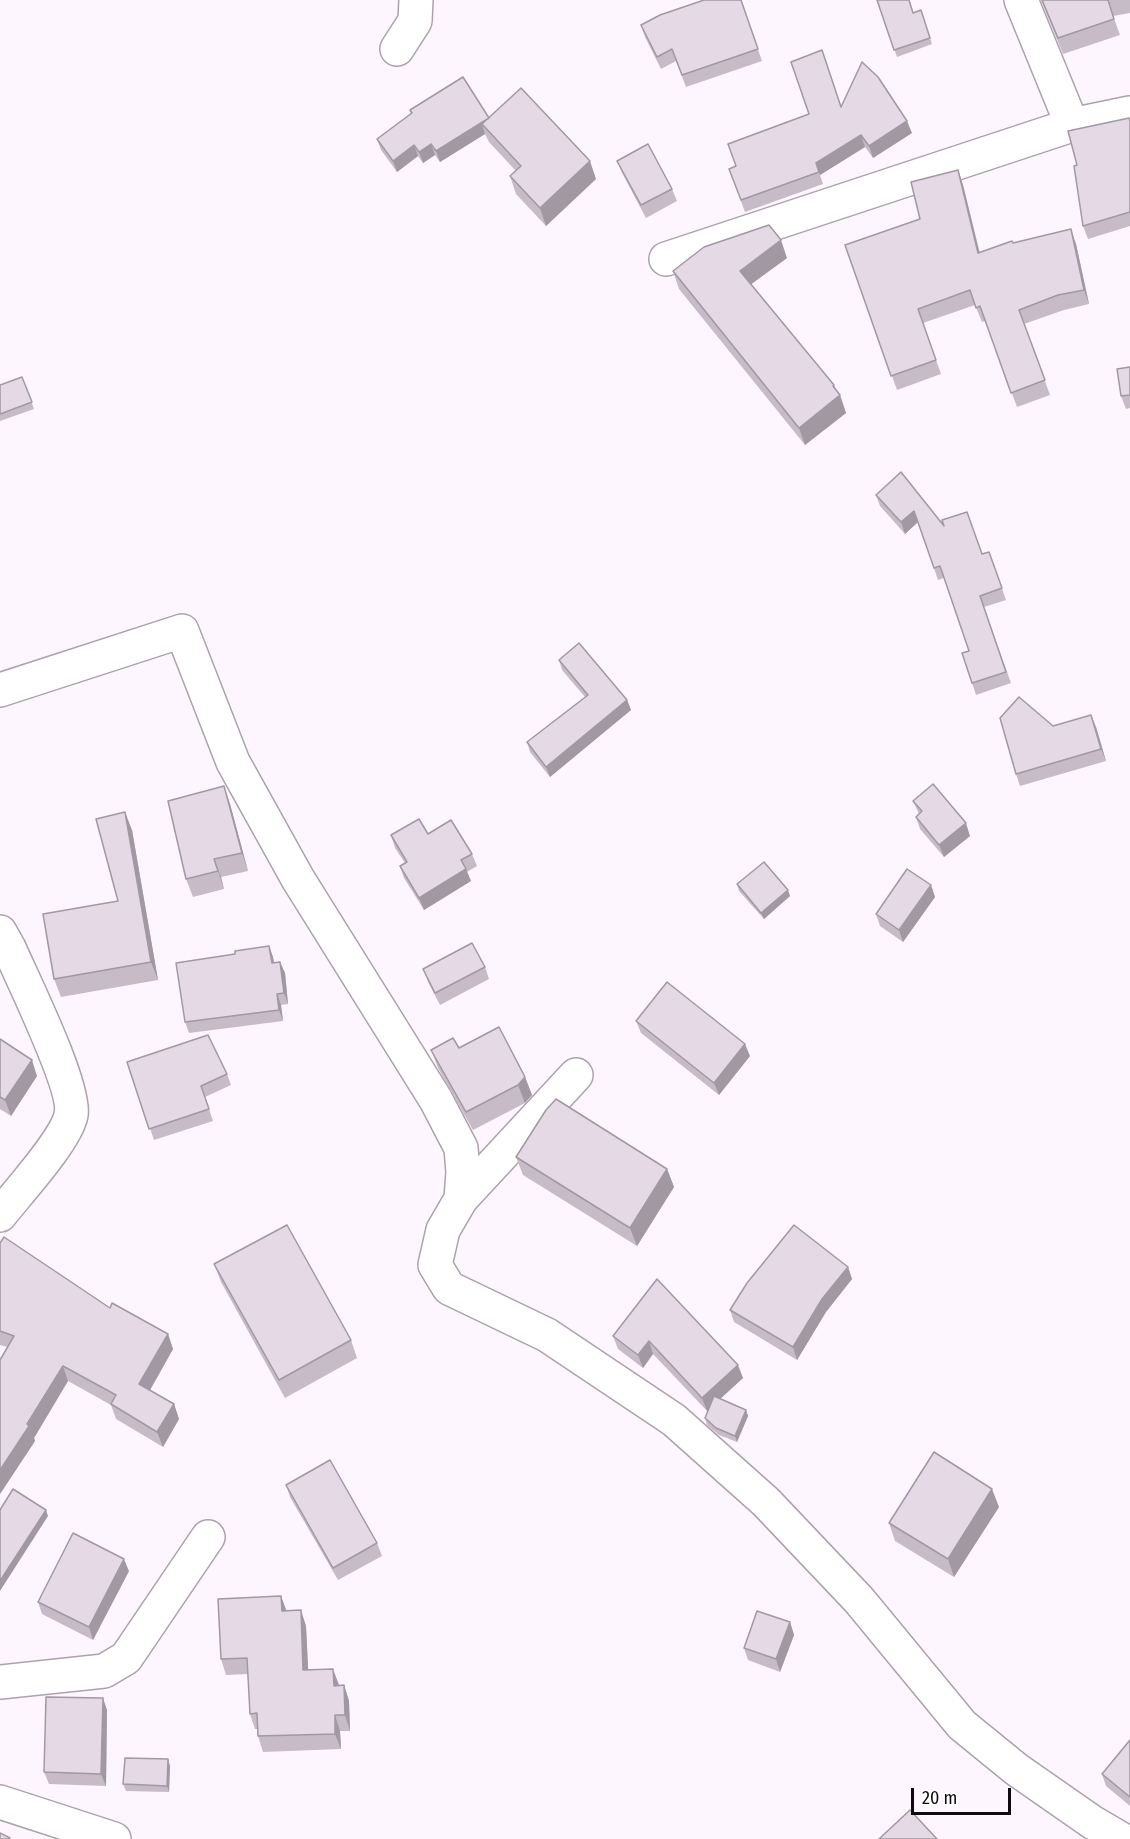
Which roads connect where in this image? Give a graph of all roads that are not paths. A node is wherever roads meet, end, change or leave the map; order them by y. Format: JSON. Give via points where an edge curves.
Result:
{"nodes":[{"id":1,"x":416,"y":0,"type":"edge"},
{"id":2,"x":1021,"y":0,"type":"edge"},
{"id":3,"x":397,"y":50,"type":"dead end"},
{"id":4,"x":1130,"y":113,"type":"edge"},
{"id":5,"x":1071,"y":126,"type":"junction"},
{"id":6,"x":666,"y":259,"type":"dead end"},
{"id":7,"x":0,"y":690,"type":"edge"},
{"id":8,"x":0,"y":932,"type":"edge"},
{"id":9,"x":576,"y":1075,"type":"dead end"},
{"id":10,"x":461,"y":1199,"type":"junction"},
{"id":11,"x":0,"y":1215,"type":"edge"},
{"id":12,"x":208,"y":1537,"type":"dead end"},
{"id":13,"x":0,"y":1682,"type":"edge"},
{"id":14,"x":0,"y":1802,"type":"edge"},
{"id":15,"x":114,"y":1839,"type":"edge"},
{"id":16,"x":1121,"y":1839,"type":"edge"}],
"edges":[{"from":1,"to":3,"type":"street","via":[[415,21]]},
{"from":2,"to":5,"type":"street"},
{"from":4,"to":5,"type":"street"},
{"from":5,"to":6,"type":"street"},
{"from":7,"to":10,"type":"street","via":[[182,631],[232,762],[461,1148]]},
{"from":8,"to":11,"type":"street","via":[[64,1075],[72,1113],[65,1133]]},
{"from":9,"to":10,"type":"street"},
{"from":10,"to":16,"type":"street","via":[[443,1230],[435,1265],[449,1288],[547,1335],[674,1420],[766,1502],[859,1600],[962,1725],[1016,1769]]},
{"from":12,"to":13,"type":"street","via":[[126,1658],[104,1671]]},
{"from":14,"to":15,"type":"street"}]}
